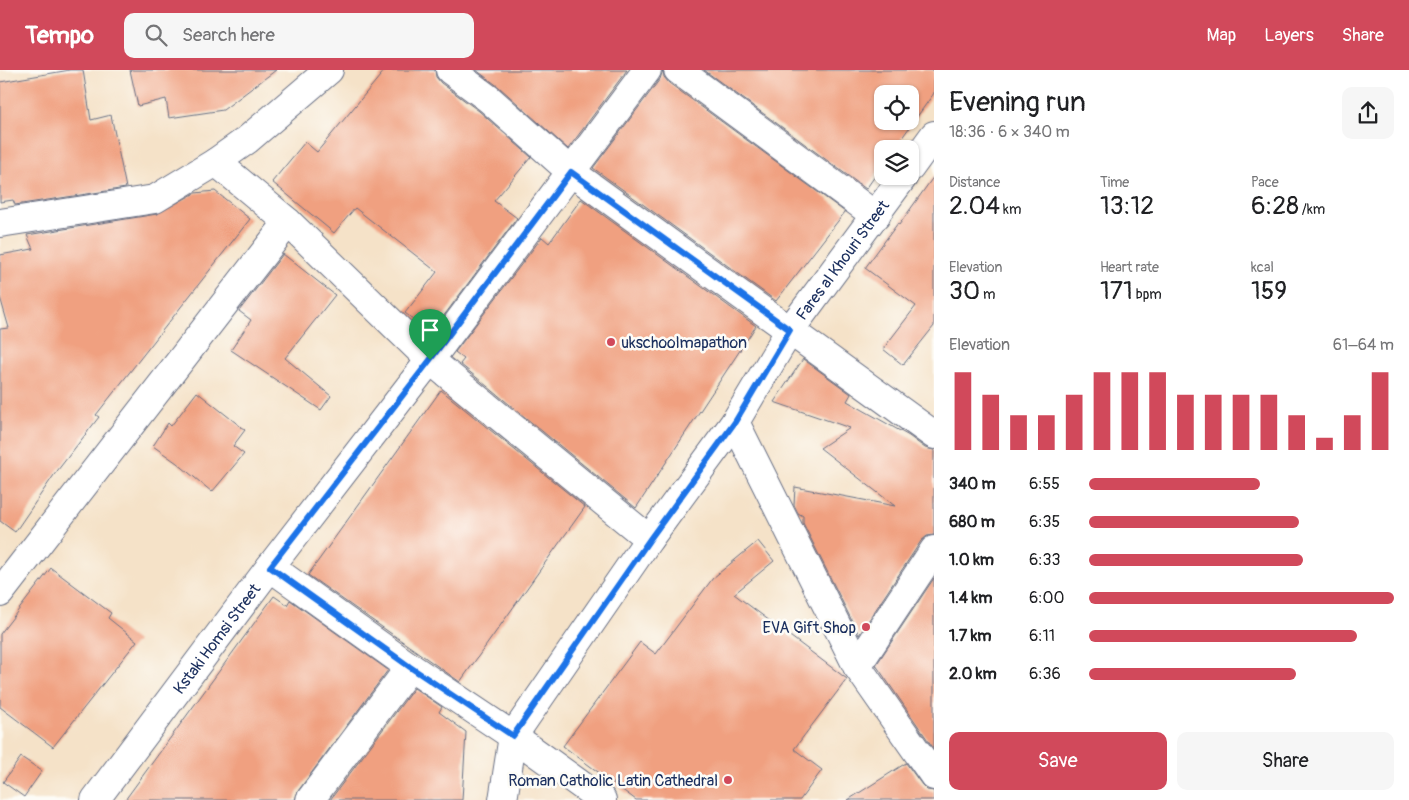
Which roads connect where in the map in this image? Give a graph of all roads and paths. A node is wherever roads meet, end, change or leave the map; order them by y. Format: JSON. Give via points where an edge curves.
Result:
{"nodes":[{"id":1,"x":329,"y":70,"type":"edge"},
{"id":2,"x":450,"y":70,"type":"edge"},
{"id":3,"x":646,"y":70,"type":"edge"},
{"id":4,"x":678,"y":70,"type":"edge"},
{"id":5,"x":934,"y":135,"type":"edge"},
{"id":6,"x":919,"y":156,"type":"edge"},
{"id":7,"x":216,"y":162,"type":"junction"},
{"id":8,"x":571,"y":172,"type":"junction"},
{"id":9,"x":898,"y":185,"type":"edge"},
{"id":10,"x":876,"y":216,"type":"junction"},
{"id":11,"x":288,"y":222,"type":"junction"},
{"id":12,"x":0,"y":223,"type":"edge"},
{"id":13,"x":790,"y":330,"type":"junction"},
{"id":14,"x":430,"y":360,"type":"junction"},
{"id":15,"x":735,"y":422,"type":"junction"},
{"id":16,"x":934,"y":435,"type":"edge"},
{"id":17,"x":650,"y":539,"type":"junction"},
{"id":18,"x":934,"y":550,"type":"edge"},
{"id":19,"x":270,"y":567,"type":"junction"},
{"id":20,"x":0,"y":593,"type":"edge"},
{"id":21,"x":857,"y":666,"type":"junction"},
{"id":22,"x":410,"y":667,"type":"junction"},
{"id":23,"x":513,"y":736,"type":"junction"},
{"id":24,"x":934,"y":776,"type":"edge"},
{"id":25,"x":95,"y":800,"type":"edge"},
{"id":26,"x":310,"y":800,"type":"edge"},
{"id":27,"x":503,"y":800,"type":"edge"},
{"id":28,"x":602,"y":800,"type":"edge"}],
"edges":[{"from":1,"to":7,"type":"street","via":[[247,140]]},
{"from":2,"to":8,"type":"street","via":[[489,99]]},
{"from":3,"to":8,"type":"street","name":"Kstaki Homsi Street"},
{"from":4,"to":10,"type":"street"},
{"from":5,"to":6,"type":"street"},
{"from":7,"to":11,"type":"street"},
{"from":7,"to":12,"type":"street","via":[[155,199]]},
{"from":8,"to":13,"type":"street"},
{"from":8,"to":14,"type":"street","name":"Kstaki Homsi Street"},
{"from":9,"to":10,"type":"street","name":"Fares al Khouri Street"},
{"from":10,"to":13,"type":"street","name":"Fares al Khouri Street"},
{"from":11,"to":14,"type":"street"},
{"from":11,"to":20,"type":"street"},
{"from":13,"to":15,"type":"street","name":"Fares al Khouri Street"},
{"from":13,"to":16,"type":"street"},
{"from":14,"to":17,"type":"street"},
{"from":14,"to":19,"type":"street","name":"Kstaki Homsi Street"},
{"from":15,"to":17,"type":"street","name":"Fares al Khouri Street"},
{"from":15,"to":21,"type":"street"},
{"from":17,"to":23,"type":"street","name":"Fares al Khouri Street"},
{"from":18,"to":21,"type":"street"},
{"from":19,"to":22,"type":"street"},
{"from":19,"to":25,"type":"street","name":"Kstaki Homsi Street"},
{"from":21,"to":24,"type":"street"},
{"from":22,"to":23,"type":"street"},
{"from":22,"to":26,"type":"street"},
{"from":23,"to":27,"type":"street","name":"Fares al Khouri Street"},
{"from":23,"to":28,"type":"street"}]}
